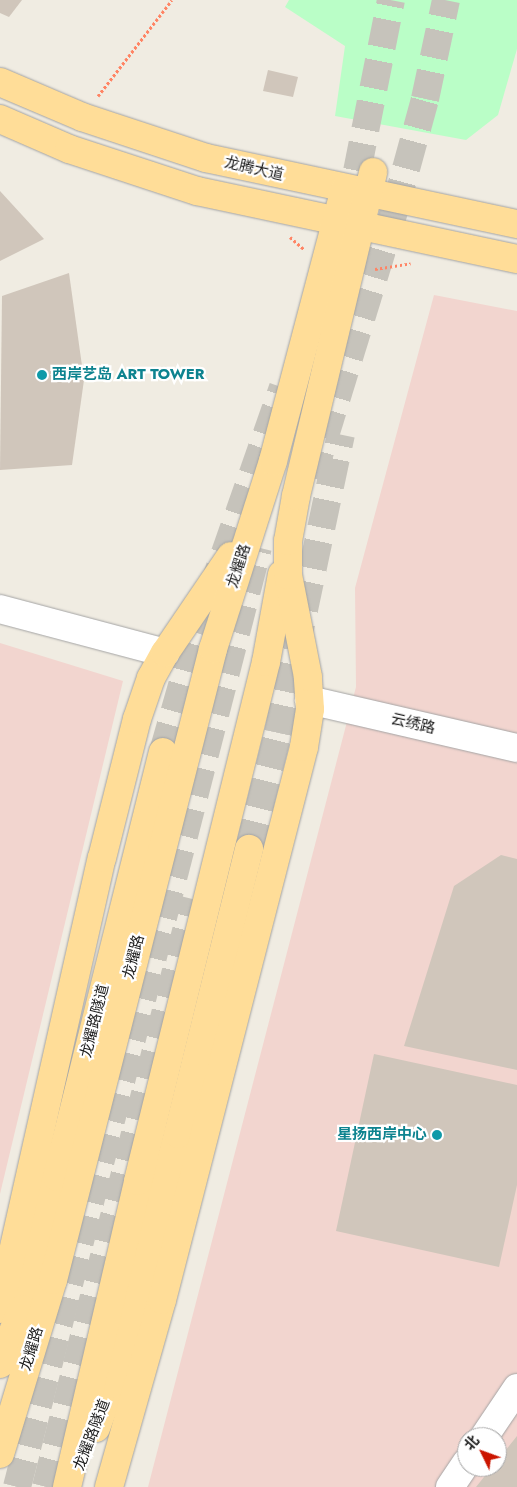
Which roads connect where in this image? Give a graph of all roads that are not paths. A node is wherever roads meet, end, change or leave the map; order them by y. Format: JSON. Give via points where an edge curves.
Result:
{"nodes":[{"id":1,"x":0,"y":82,"type":"edge"},
{"id":2,"x":0,"y":119,"type":"edge"},
{"id":3,"x":362,"y":184,"type":"junction"},
{"id":4,"x":349,"y":223,"type":"junction"},
{"id":5,"x":517,"y":224,"type":"edge"},
{"id":6,"x":517,"y":259,"type":"edge"},
{"id":7,"x":273,"y":461,"type":"junction"},
{"id":8,"x":288,"y":541,"type":"junction"},
{"id":9,"x":0,"y":609,"type":"edge"},
{"id":10,"x":164,"y":653,"type":"junction"},
{"id":11,"x":309,"y":700,"type":"junction"},
{"id":12,"x":517,"y":748,"type":"edge"},
{"id":13,"x":163,"y":752,"type":"tunnel mouth"},
{"id":14,"x":249,"y":849,"type":"tunnel mouth"},
{"id":15,"x":29,"y":1291,"type":"junction"},
{"id":16,"x":0,"y":1309,"type":"edge"},
{"id":17,"x":0,"y":1364,"type":"edge"},
{"id":18,"x":112,"y":1384,"type":"junction"},
{"id":19,"x":517,"y":1388,"type":"edge"},
{"id":20,"x":7,"y":1427,"type":"junction"},
{"id":21,"x":491,"y":1427,"type":"edge"},
{"id":22,"x":0,"y":1454,"type":"edge"},
{"id":23,"x":67,"y":1487,"type":"edge"},
{"id":24,"x":72,"y":1487,"type":"edge"},
{"id":25,"x":102,"y":1487,"type":"edge"},
{"id":26,"x":108,"y":1487,"type":"edge"}],
"edges":[{"from":1,"to":3,"type":"main road","name":"龙腾大道","via":[[82,117],[206,158]]},
{"from":2,"to":4,"type":"main road","via":[[69,149],[155,178]]},
{"from":3,"to":4,"type":"main road","name":"龙耀路"},
{"from":3,"to":5,"type":"main road","name":"龙腾大道"},
{"from":4,"to":6,"type":"main road"},
{"from":4,"to":7,"type":"main road","name":"龙耀路"},
{"from":4,"to":8,"type":"main road","name":"龙耀路"},
{"from":7,"to":10,"type":"main road","name":"龙耀路","via":[[223,572]]},
{"from":7,"to":20,"type":"main road","name":"龙耀路","via":[[213,649],[53,1280]]},
{"from":8,"to":11,"type":"main road","name":"龙耀路","via":[[288,575],[305,657]]},
{"from":8,"to":23,"type":"main road","name":"龙耀路","via":[[266,662],[138,1181]]},
{"from":9,"to":10,"type":"street"},
{"from":10,"to":16,"type":"main road","name":"龙耀路","via":[[151,678],[137,719],[104,849]]},
{"from":11,"to":12,"type":"street","name":"云绣路"},
{"from":11,"to":26,"type":"main road","name":"龙耀路","via":[[304,747],[162,1300]]},
{"from":13,"to":15,"type":"main road","name":"龙耀路隧道"},
{"from":14,"to":18,"type":"main road","name":"龙耀路隧道"},
{"from":15,"to":17,"type":"main road","name":"龙耀路隧道"},
{"from":15,"to":20,"type":"main road","name":"龙耀路隧道"},
{"from":18,"to":24,"type":"main road","name":"龙耀路隧道"},
{"from":18,"to":25,"type":"main road","name":"龙耀路隧道"},
{"from":19,"to":21,"type":"street"},
{"from":20,"to":22,"type":"main road","name":"龙耀路"}]}
